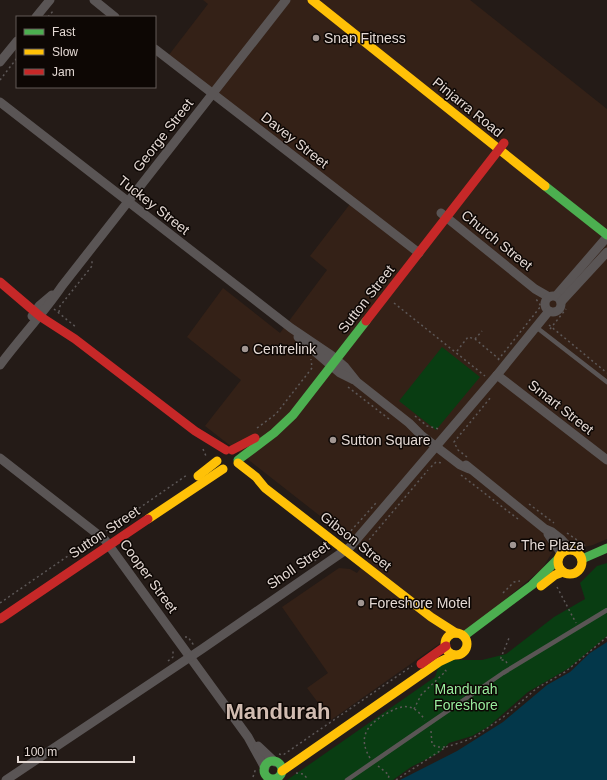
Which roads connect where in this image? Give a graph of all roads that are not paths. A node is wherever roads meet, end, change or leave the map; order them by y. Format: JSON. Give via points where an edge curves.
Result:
{"nodes":[{"id":1,"x":50,"y":0,"type":"edge"},
{"id":2,"x":94,"y":0,"type":"edge"},
{"id":3,"x":286,"y":0,"type":"edge"},
{"id":4,"x":312,"y":0,"type":"edge"},
{"id":5,"x":327,"y":0,"type":"edge"},
{"id":6,"x":37,"y":16,"type":"edge"},
{"id":7,"x":114,"y":16,"type":"edge"},
{"id":8,"x":16,"y":42,"type":"edge"},
{"id":9,"x":156,"y":49,"type":"edge"},
{"id":10,"x":0,"y":62,"type":"edge"},
{"id":11,"x":213,"y":94,"type":"junction"},
{"id":12,"x":0,"y":102,"type":"edge"},
{"id":13,"x":499,"y":144,"type":"junction"},
{"id":14,"x":128,"y":202,"type":"junction"},
{"id":15,"x":444,"y":215,"type":"junction"},
{"id":16,"x":607,"y":225,"type":"edge"},
{"id":17,"x":607,"y":236,"type":"edge"},
{"id":18,"x":417,"y":251,"type":"junction"},
{"id":19,"x":607,"y":252,"type":"edge"},
{"id":20,"x":1,"y":282,"type":"edge"},
{"id":21,"x":555,"y":303,"type":"junction"},
{"id":22,"x":40,"y":311,"type":"junction"},
{"id":23,"x":536,"y":327,"type":"junction"},
{"id":24,"x":331,"y":361,"type":"junction"},
{"id":25,"x":0,"y":365,"type":"edge"},
{"id":26,"x":497,"y":375,"type":"junction"},
{"id":27,"x":607,"y":382,"type":"edge"},
{"id":28,"x":196,"y":431,"type":"junction"},
{"id":29,"x":438,"y":445,"type":"junction"},
{"id":30,"x":229,"y":450,"type":"junction"},
{"id":31,"x":0,"y":458,"type":"edge"},
{"id":32,"x":218,"y":459,"type":"junction"},
{"id":33,"x":607,"y":460,"type":"edge"},
{"id":34,"x":236,"y":464,"type":"junction"},
{"id":35,"x":223,"y":469,"type":"junction"},
{"id":36,"x":545,"y":529,"type":"junction"},
{"id":37,"x":105,"y":540,"type":"junction"},
{"id":38,"x":607,"y":548,"type":"edge"},
{"id":39,"x":570,"y":549,"type":"junction"},
{"id":40,"x":345,"y":550,"type":"junction"},
{"id":41,"x":560,"y":556,"type":"junction"},
{"id":42,"x":582,"y":559,"type":"junction"},
{"id":43,"x":563,"y":572,"type":"junction"},
{"id":44,"x":607,"y":610,"type":"edge"},
{"id":45,"x":0,"y":611,"type":"edge"},
{"id":46,"x":430,"y":617,"type":"junction"},
{"id":47,"x":0,"y":619,"type":"edge"},
{"id":48,"x":462,"y":638,"type":"junction"},
{"id":49,"x":446,"y":643,"type":"junction"},
{"id":50,"x":454,"y":654,"type":"junction"},
{"id":51,"x":191,"y":657,"type":"junction"},
{"id":52,"x":248,"y":737,"type":"junction"},
{"id":53,"x":280,"y":763,"type":"junction"},
{"id":54,"x":267,"y":775,"type":"edge"},
{"id":55,"x":6,"y":780,"type":"edge"},
{"id":56,"x":256,"y":780,"type":"edge"},
{"id":57,"x":347,"y":780,"type":"edge"}],
"edges":[{"from":1,"to":6,"type":"street"},
{"from":2,"to":7,"type":"street"},
{"from":3,"to":11,"type":"street","name":"George Street"},
{"from":4,"to":13,"type":"main road","name":"Pinjarra Road"},
{"from":5,"to":13,"type":"main road","name":"Pinjarra Road"},
{"from":8,"to":10,"type":"street"},
{"from":9,"to":11,"type":"street","name":"Davey Street"},
{"from":11,"to":14,"type":"street","name":"George Street"},
{"from":11,"to":18,"type":"street","name":"Davey Street"},
{"from":12,"to":14,"type":"street","name":"Tuckey Street"},
{"from":13,"to":15,"type":"main road","name":"Sutton Street"},
{"from":13,"to":16,"type":"main road","name":"Pinjarra Road"},
{"from":13,"to":17,"type":"main road","name":"Pinjarra Road"},
{"from":14,"to":22,"type":"street","name":"George Street"},
{"from":14,"to":24,"type":"street","name":"Tuckey Street","via":[[291,328],[303,343]]},
{"from":15,"to":18,"type":"main road","name":"Sutton Street"},
{"from":15,"to":21,"type":"street","name":"Church Street","via":[[535,293]]},
{"from":17,"to":21,"type":"street","name":"Sholl Street"},
{"from":18,"to":24,"type":"main road","name":"Sutton Street"},
{"from":18,"to":24,"type":"main road","name":"Sutton Street","via":[[386,297]]},
{"from":19,"to":21,"type":"street","name":"Sholl Street"},
{"from":20,"to":22,"type":"main road"},
{"from":21,"to":23,"type":"street","name":"Sholl Street","via":[[539,316]]},
{"from":22,"to":25,"type":"street","name":"George Street"},
{"from":22,"to":28,"type":"main road"},
{"from":23,"to":26,"type":"street","name":"Sholl Street"},
{"from":23,"to":27,"type":"lane"},
{"from":24,"to":29,"type":"street","name":"Tuckey Street","via":[[409,422],[421,435]]},
{"from":24,"to":30,"type":"main road","name":"Sutton Street","via":[[279,421],[249,442]]},
{"from":24,"to":34,"type":"main road","name":"Sutton Street","via":[[280,429],[249,451]]},
{"from":26,"to":29,"type":"street","name":"Sholl Street"},
{"from":26,"to":33,"type":"street","name":"Smart Street"},
{"from":28,"to":30,"type":"main road"},
{"from":28,"to":32,"type":"main road"},
{"from":29,"to":36,"type":"street","name":"Tuckey Street","via":[[460,465],[469,469]]},
{"from":29,"to":40,"type":"street","name":"Sholl Street","via":[[357,540]]},
{"from":30,"to":32,"type":"main road","via":[[221,452]]},
{"from":30,"to":34,"type":"main road","via":[[237,454]]},
{"from":31,"to":37,"type":"street","name":"Cooper Street"},
{"from":32,"to":35,"type":"main road"},
{"from":32,"to":37,"type":"main road","name":"Sutton Street","via":[[207,470]]},
{"from":34,"to":35,"type":"main road"},
{"from":34,"to":40,"type":"main road","name":"Gibson Street","via":[[253,482],[265,488]]},
{"from":35,"to":37,"type":"main road","name":"Sutton Street"},
{"from":36,"to":39,"type":"street","name":"Tuckey Street","via":[[561,539]]},
{"from":36,"to":41,"type":"street","name":"Tuckey Street"},
{"from":37,"to":45,"type":"main road","name":"Sutton Street"},
{"from":37,"to":47,"type":"main road","name":"Sutton Street"},
{"from":37,"to":51,"type":"street","name":"Cooper Street"},
{"from":38,"to":42,"type":"main road"},
{"from":39,"to":41,"type":"main road"},
{"from":39,"to":42,"type":"main road","via":[[578,552]]},
{"from":40,"to":46,"type":"main road","name":"Gibson Street"},
{"from":40,"to":51,"type":"street","name":"Sholl Street"},
{"from":41,"to":43,"type":"main road","via":[[558,566]]},
{"from":41,"to":48,"type":"main road","via":[[532,585]]},
{"from":42,"to":43,"type":"main road","via":[[582,566],[577,572]]},
{"from":43,"to":48,"type":"main road"},
{"from":44,"to":57,"type":"lane","via":[[503,673]]},
{"from":46,"to":48,"type":"main road","name":"Gibson Street"},
{"from":46,"to":49,"type":"main road","name":"Gibson Street"},
{"from":48,"to":49,"type":"main road","via":[[450,635]]},
{"from":48,"to":50,"type":"main road","via":[[463,652]]},
{"from":49,"to":50,"type":"main road","via":[[449,652]]},
{"from":49,"to":53,"type":"main road"},
{"from":50,"to":53,"type":"main road"},
{"from":51,"to":52,"type":"street","name":"Cooper Street"},
{"from":51,"to":55,"type":"street","name":"Sholl Street"},
{"from":52,"to":53,"type":"street","name":"Cooper Street"},
{"from":52,"to":54,"type":"street","name":"Cooper Street"},
{"from":53,"to":54,"type":"main road","via":[[268,764]]},
{"from":53,"to":54,"type":"main road","via":[[278,778]]},
{"from":54,"to":56,"type":"main road"}]}
